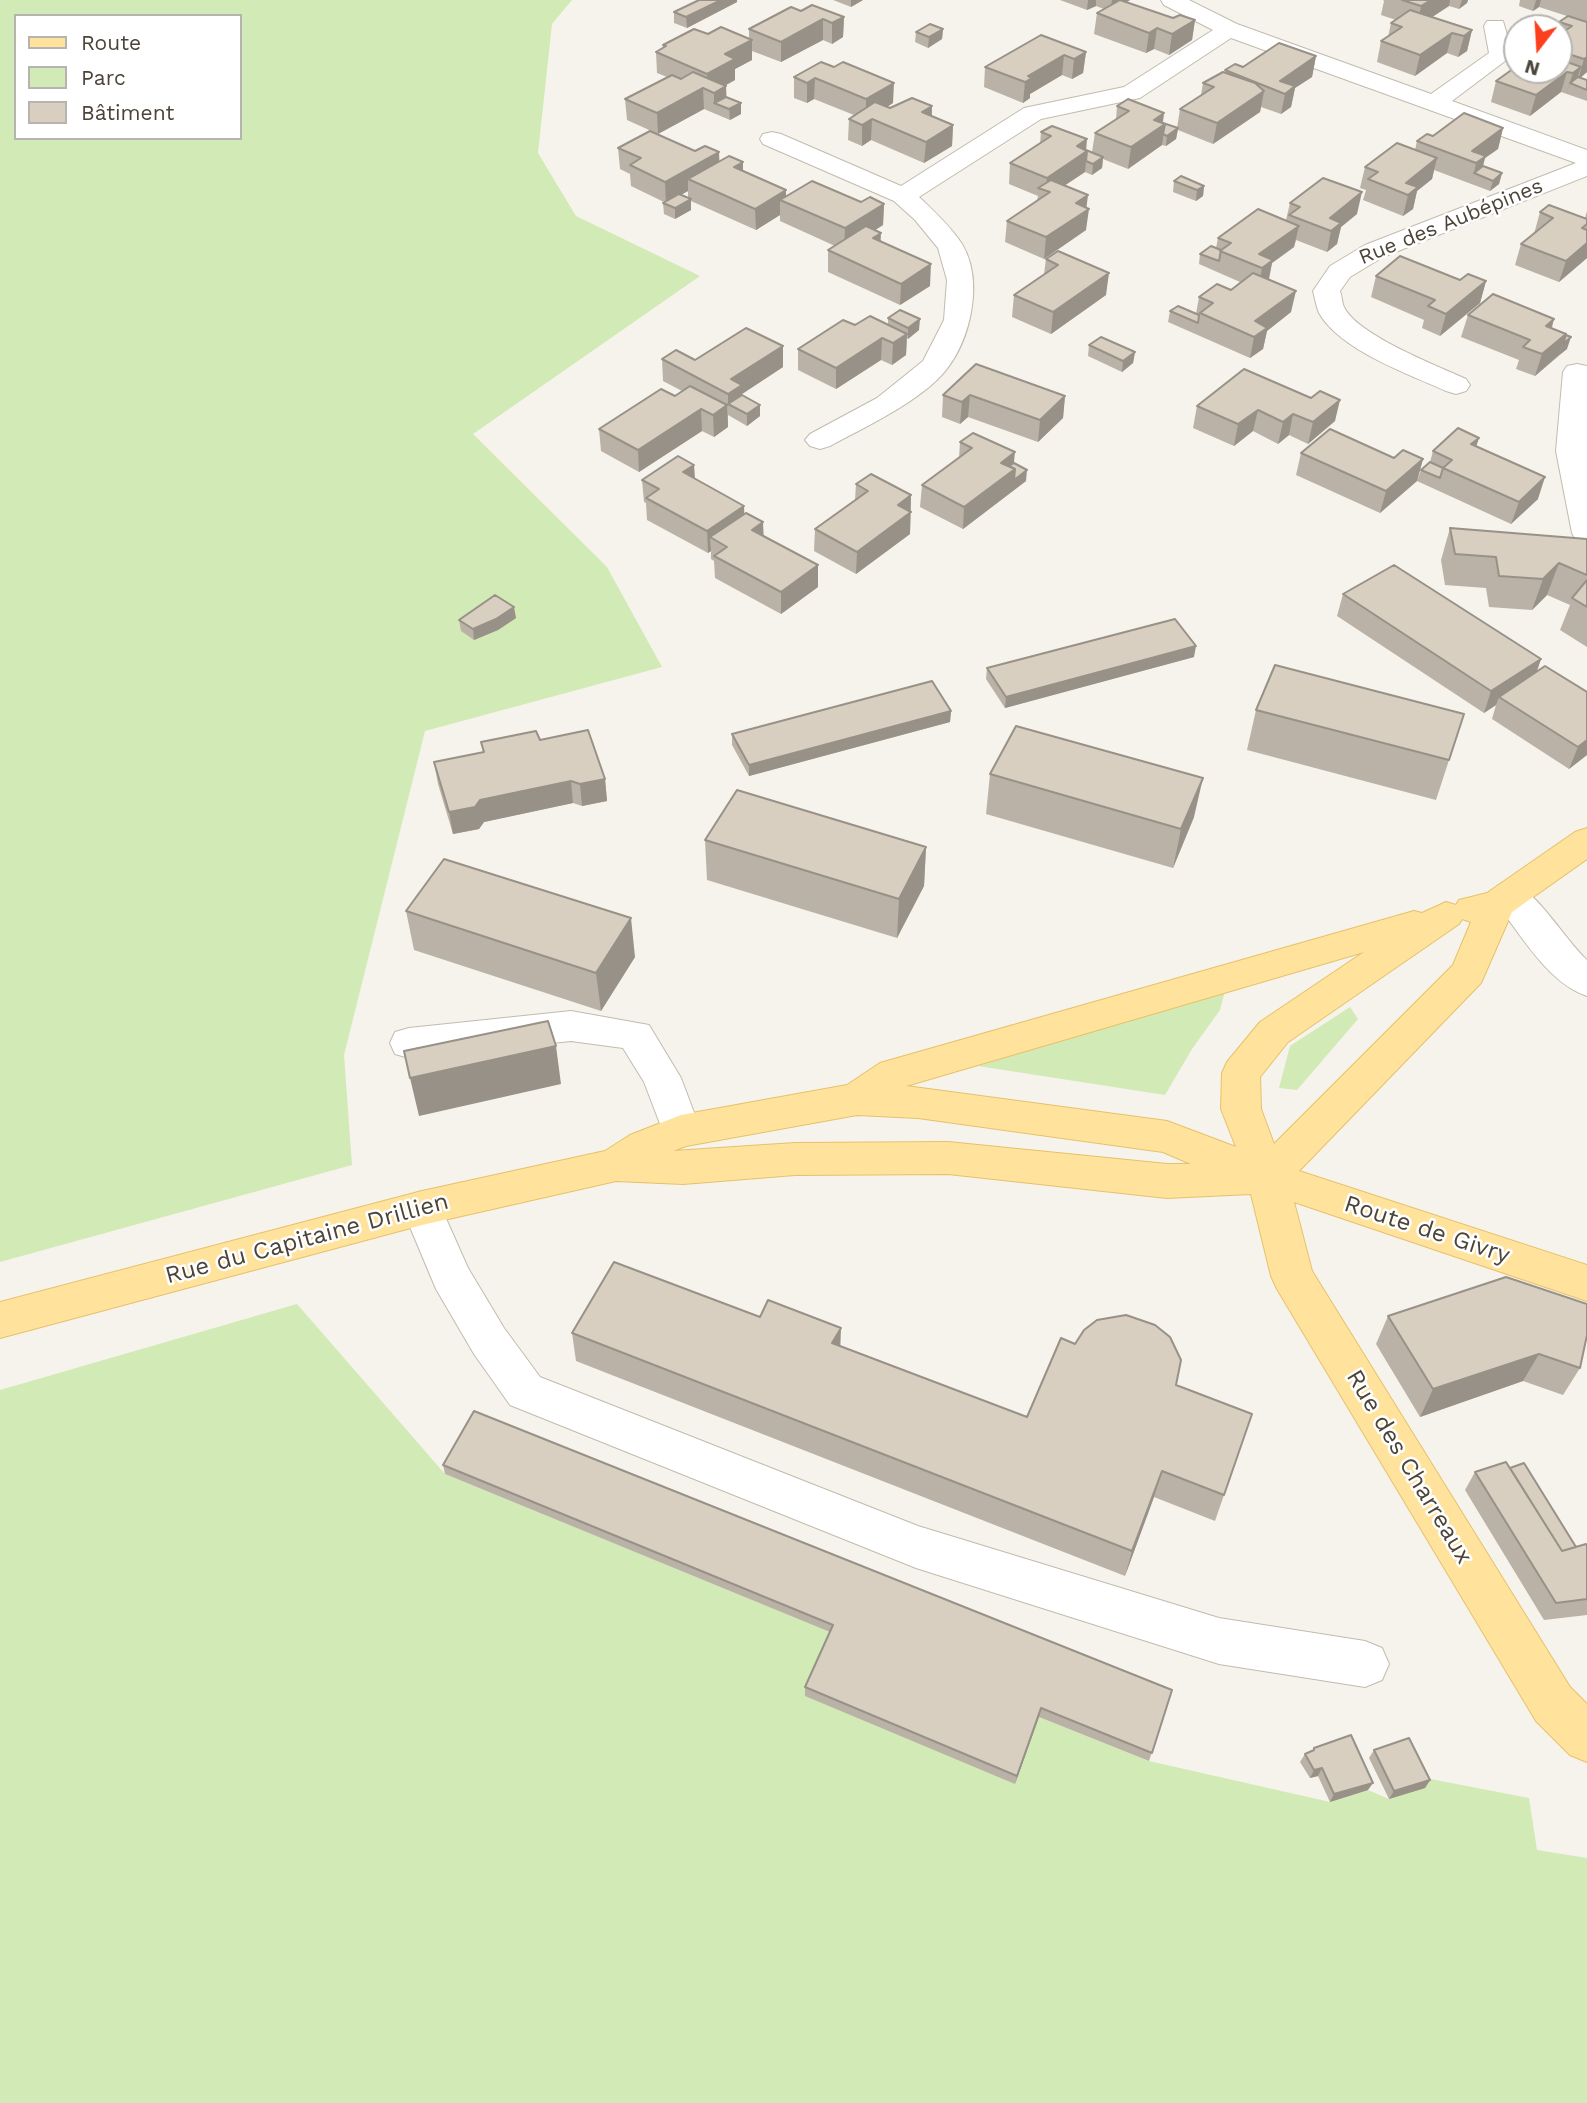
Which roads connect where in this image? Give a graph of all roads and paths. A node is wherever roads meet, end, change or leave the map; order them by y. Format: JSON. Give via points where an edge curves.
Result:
{"nodes":[{"id":1,"x":1172,"y":0,"type":"edge"},
{"id":2,"x":1495,"y":26,"type":"dead end"},
{"id":3,"x":1229,"y":29,"type":"junction"},
{"id":4,"x":1433,"y":103,"type":"junction"},
{"id":5,"x":772,"y":139,"type":"dead end"},
{"id":6,"x":1587,"y":158,"type":"edge"},
{"id":7,"x":1587,"y":167,"type":"edge"},
{"id":8,"x":903,"y":196,"type":"junction"},
{"id":9,"x":1577,"y":372,"type":"dead end"},
{"id":10,"x":1456,"y":385,"type":"dead end"},
{"id":11,"x":820,"y":440,"type":"dead end"},
{"id":12,"x":1587,"y":533,"type":"edge"},
{"id":13,"x":1578,"y":855,"type":"edge"},
{"id":14,"x":1503,"y":900,"type":"junction"},
{"id":15,"x":1446,"y":915,"type":"junction"},
{"id":16,"x":1587,"y":982,"type":"edge"},
{"id":17,"x":409,"y":1043,"type":"dead end"},
{"id":18,"x":857,"y":1099,"type":"junction"},
{"id":19,"x":681,"y":1131,"type":"junction"},
{"id":20,"x":616,"y":1165,"type":"junction"},
{"id":21,"x":1267,"y":1177,"type":"junction"},
{"id":22,"x":422,"y":1208,"type":"junction"},
{"id":23,"x":1587,"y":1283,"type":"edge"},
{"id":24,"x":0,"y":1320,"type":"edge"},
{"id":25,"x":1365,"y":1664,"type":"dead end"},
{"id":26,"x":1587,"y":1738,"type":"edge"}],
"edges":[{"from":1,"to":3,"type":"street"},
{"from":2,"to":4,"type":"street","via":[[1501,55]]},
{"from":3,"to":4,"type":"street"},
{"from":3,"to":8,"type":"street","via":[[1132,93],[1033,113]]},
{"from":4,"to":6,"type":"street"},
{"from":5,"to":8,"type":"street"},
{"from":7,"to":10,"type":"street","name":"Rue des Aubépines","via":[[1374,251],[1336,272],[1327,289],[1334,318],[1357,336]]},
{"from":8,"to":11,"type":"street","via":[[951,247],[960,280],[958,320],[935,366],[887,404]]},
{"from":9,"to":12,"type":"street","via":[[1571,451]]},
{"from":13,"to":14,"type":"main road"},
{"from":14,"to":15,"type":"main road"},
{"from":14,"to":16,"type":"street"},
{"from":14,"to":21,"type":"main road","via":[[1468,973]]},
{"from":15,"to":18,"type":"main road","via":[[894,1074]]},
{"from":15,"to":21,"type":"main road","name":"Rue des Charreaux","via":[[1274,1032],[1241,1073],[1241,1109]]},
{"from":17,"to":19,"type":"street","via":[[571,1026],[635,1035],[662,1078]]},
{"from":18,"to":19,"type":"main road"},
{"from":18,"to":21,"type":"main road","name":"Route de Givry","via":[[918,1102],[1167,1137]]},
{"from":19,"to":20,"type":"main road","via":[[644,1146]]},
{"from":20,"to":21,"type":"main road","via":[[683,1168],[795,1159],[948,1158],[1167,1181]]},
{"from":20,"to":22,"type":"main road","name":"Rue du Capitaine Drillien"},
{"from":21,"to":23,"type":"main road","name":"Route de Givry"},
{"from":21,"to":26,"type":"main road","name":"Rue des Charreaux","via":[[1292,1276],[1553,1704]]},
{"from":22,"to":24,"type":"main road","name":"Rue du Capitaine Drillien"},
{"from":22,"to":25,"type":"street","via":[[452,1276],[489,1341],[525,1391],[916,1547],[1219,1640]]}]}
